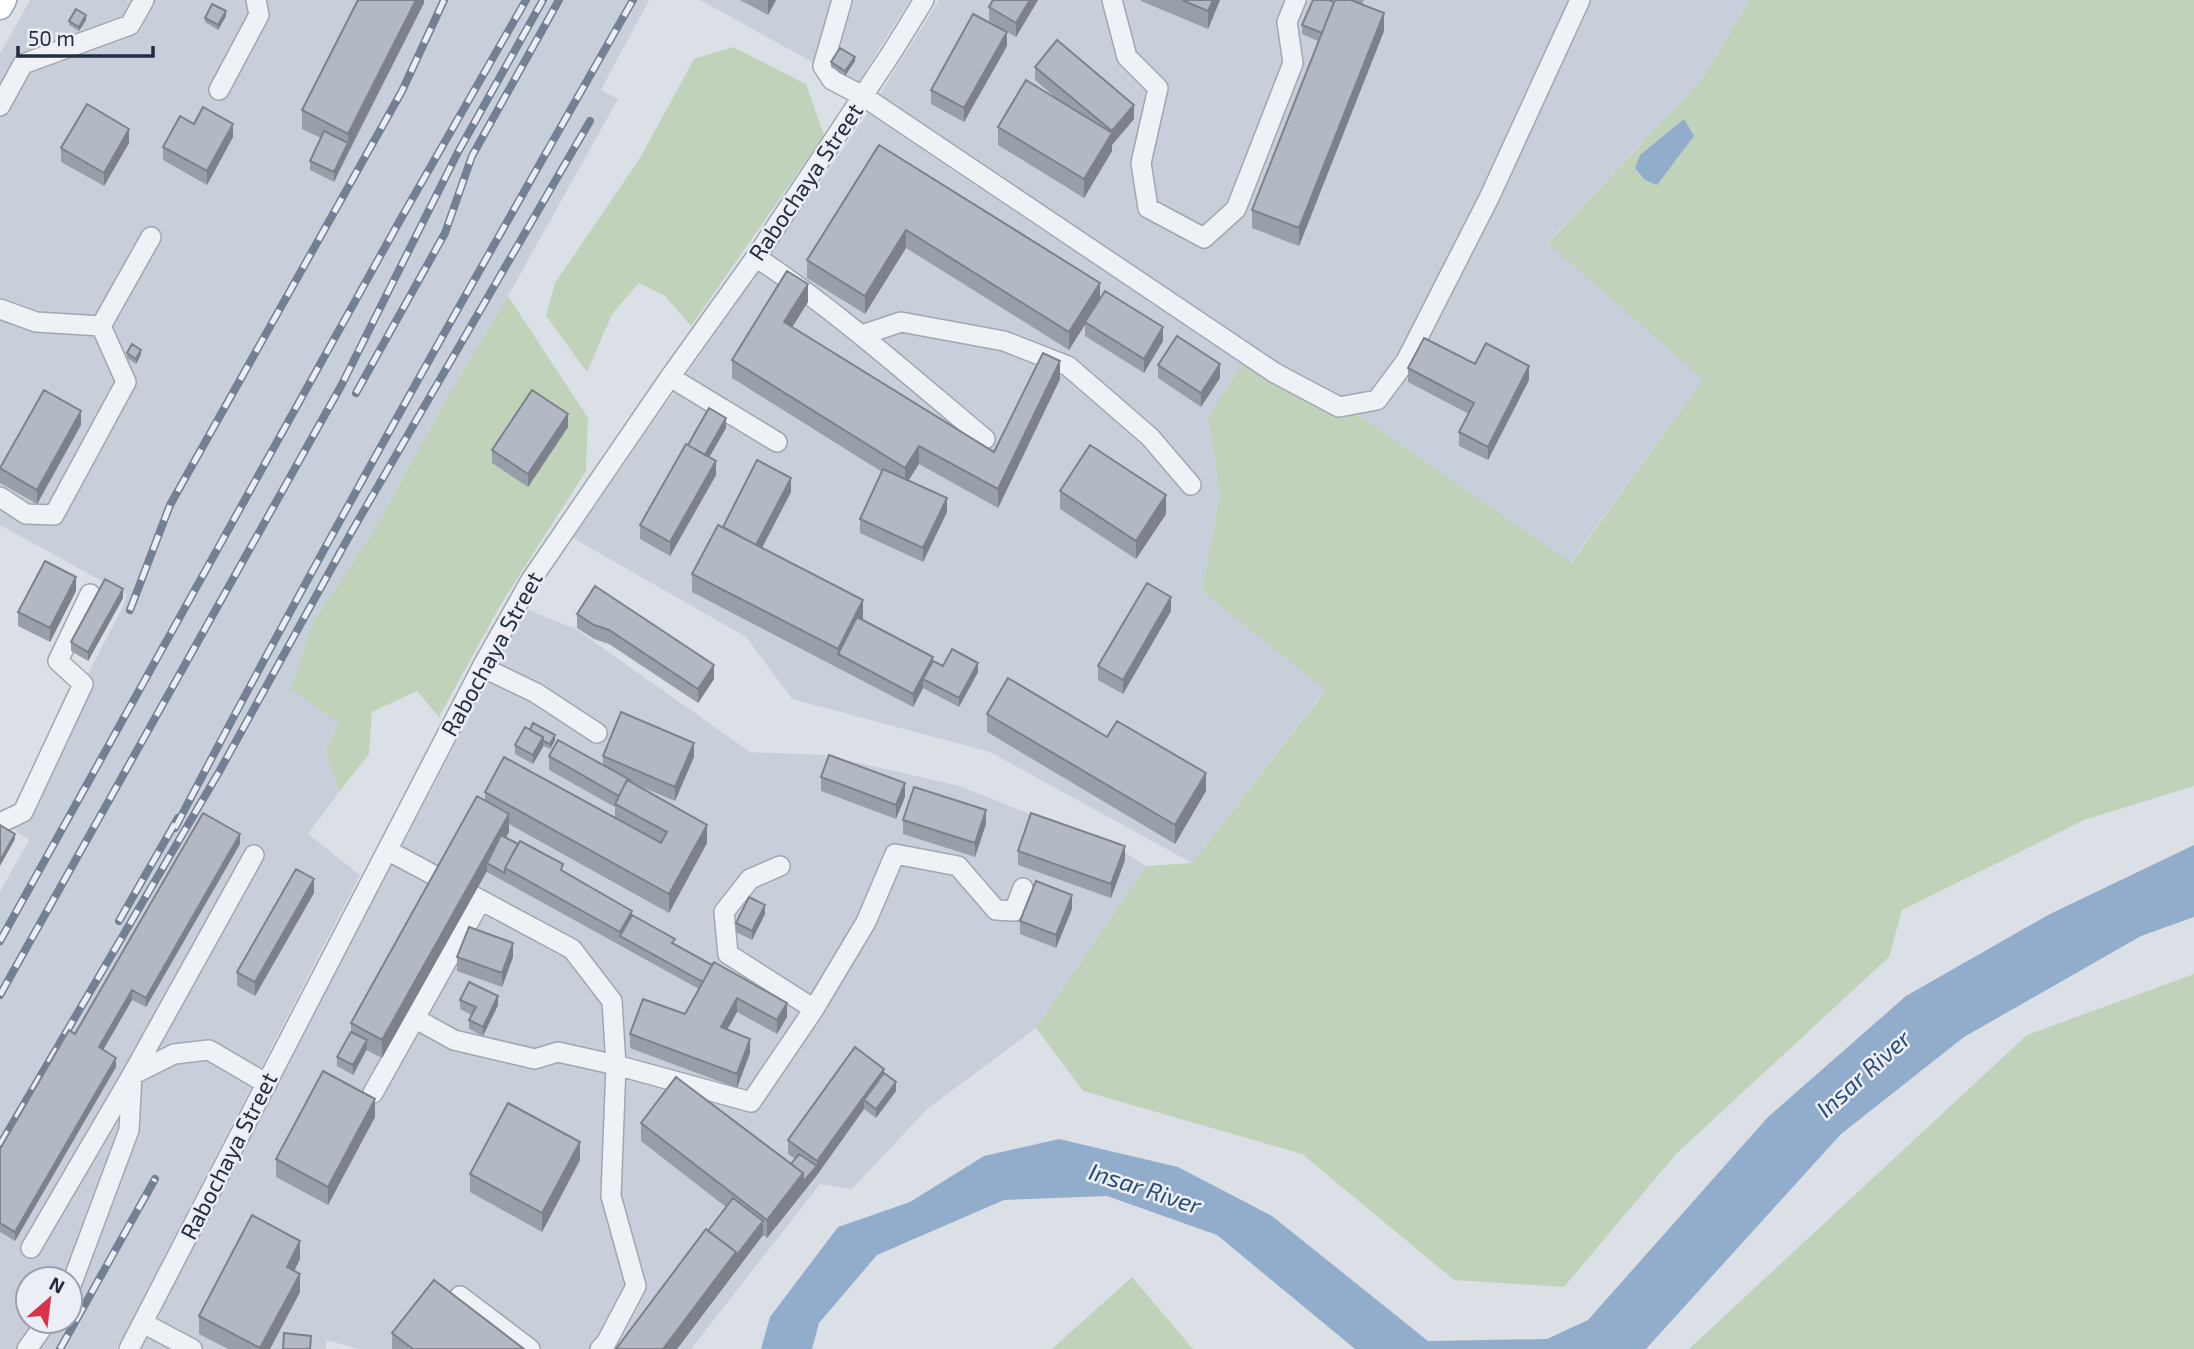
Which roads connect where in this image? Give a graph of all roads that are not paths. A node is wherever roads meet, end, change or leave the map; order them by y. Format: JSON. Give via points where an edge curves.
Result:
{"nodes":[{"id":1,"x":4,"y":0,"type":"edge"},
{"id":2,"x":144,"y":0,"type":"edge"},
{"id":3,"x":256,"y":0,"type":"edge"},
{"id":4,"x":842,"y":0,"type":"edge"},
{"id":5,"x":924,"y":0,"type":"edge"},
{"id":6,"x":1112,"y":0,"type":"edge"},
{"id":7,"x":1296,"y":0,"type":"edge"},
{"id":8,"x":1580,"y":0,"type":"edge"},
{"id":9,"x":0,"y":7,"type":"edge"},
{"id":10,"x":219,"y":90,"type":"dead end"},
{"id":11,"x":863,"y":96,"type":"junction"},
{"id":12,"x":0,"y":106,"type":"edge"},
{"id":13,"x":151,"y":237,"type":"dead end"},
{"id":14,"x":756,"y":257,"type":"junction"},
{"id":15,"x":0,"y":309,"type":"edge"},
{"id":16,"x":101,"y":326,"type":"junction"},
{"id":17,"x":862,"y":335,"type":"junction"},
{"id":18,"x":670,"y":377,"type":"junction"},
{"id":19,"x":985,"y":439,"type":"dead end"},
{"id":20,"x":777,"y":442,"type":"dead end"},
{"id":21,"x":1191,"y":485,"type":"dead end"},
{"id":22,"x":0,"y":497,"type":"edge"},
{"id":23,"x":90,"y":594,"type":"dead end"},
{"id":24,"x":482,"y":667,"type":"junction"},
{"id":25,"x":597,"y":733,"type":"dead end"},
{"id":26,"x":0,"y":823,"type":"edge"},
{"id":27,"x":387,"y":850,"type":"junction"},
{"id":28,"x":254,"y":855,"type":"dead end"},
{"id":29,"x":780,"y":866,"type":"dead end"},
{"id":30,"x":441,"y":879,"type":"edge"},
{"id":31,"x":1023,"y":888,"type":"dead end"},
{"id":32,"x":814,"y":1009,"type":"junction"},
{"id":33,"x":416,"y":1019,"type":"junction"},
{"id":34,"x":616,"y":1065,"type":"junction"},
{"id":35,"x":132,"y":1075,"type":"junction"},
{"id":36,"x":267,"y":1084,"type":"junction"},
{"id":37,"x":373,"y":1093,"type":"dead end"},
{"id":38,"x":31,"y":1248,"type":"dead end"},
{"id":39,"x":78,"y":1265,"type":"edge"},
{"id":40,"x":460,"y":1296,"type":"edge"},
{"id":41,"x":142,"y":1323,"type":"junction"},
{"id":42,"x":129,"y":1349,"type":"edge"},
{"id":43,"x":192,"y":1349,"type":"edge"},
{"id":44,"x":530,"y":1349,"type":"edge"},
{"id":45,"x":600,"y":1349,"type":"edge"}],
"edges":[{"from":1,"to":9,"type":"main road"},
{"from":2,"to":12,"type":"street","via":[[130,26],[23,64]]},
{"from":3,"to":10,"type":"street","via":[[259,15]]},
{"from":4,"to":11,"type":"street","via":[[823,66],[832,80]]},
{"from":5,"to":11,"type":"street","name":"Rabochaya Street"},
{"from":6,"to":7,"type":"street","via":[[1127,57],[1158,88],[1141,163],[1148,208],[1204,238],[1236,209],[1289,75],[1293,63],[1287,22]]},
{"from":8,"to":11,"type":"street","via":[[1489,198],[1406,361],[1377,400],[1339,407],[1275,373]]},
{"from":11,"to":14,"type":"street","name":"Rabochaya Street"},
{"from":13,"to":16,"type":"street"},
{"from":14,"to":17,"type":"street"},
{"from":14,"to":18,"type":"street","name":"Rabochaya Street"},
{"from":15,"to":16,"type":"street","via":[[36,322]]},
{"from":16,"to":22,"type":"street","via":[[126,382],[54,515],[26,514]]},
{"from":17,"to":19,"type":"street"},
{"from":17,"to":21,"type":"street","via":[[901,322],[1004,341],[1068,366],[1150,437]]},
{"from":18,"to":20,"type":"street"},
{"from":18,"to":24,"type":"street","name":"Rabochaya Street","via":[[531,580]]},
{"from":23,"to":26,"type":"street","via":[[58,661],[83,684],[23,812]]},
{"from":24,"to":25,"type":"street","via":[[536,693]]},
{"from":24,"to":27,"type":"street","name":"Rabochaya Street"},
{"from":27,"to":30,"type":"street"},
{"from":27,"to":36,"type":"street","name":"Rabochaya Street"},
{"from":28,"to":35,"type":"street"},
{"from":29,"to":32,"type":"street","via":[[750,879],[724,912],[728,954]]},
{"from":31,"to":32,"type":"street","via":[[1014,911],[996,910],[958,866],[895,854],[866,922]]},
{"from":32,"to":34,"type":"street","via":[[751,1102]]},
{"from":33,"to":34,"type":"street","via":[[454,1040],[535,1059],[558,1052]]},
{"from":33,"to":34,"type":"street","via":[[477,898],[572,950],[612,1001]]},
{"from":33,"to":37,"type":"street"},
{"from":34,"to":45,"type":"street","via":[[611,1195],[636,1286]]},
{"from":35,"to":36,"type":"street","via":[[174,1054],[209,1050]]},
{"from":35,"to":38,"type":"street"},
{"from":35,"to":39,"type":"street","via":[[129,1130]]},
{"from":36,"to":41,"type":"street","name":"Rabochaya Street"},
{"from":40,"to":44,"type":"street"},
{"from":41,"to":42,"type":"street","name":"Rabochaya Street"},
{"from":41,"to":43,"type":"street"}]}
